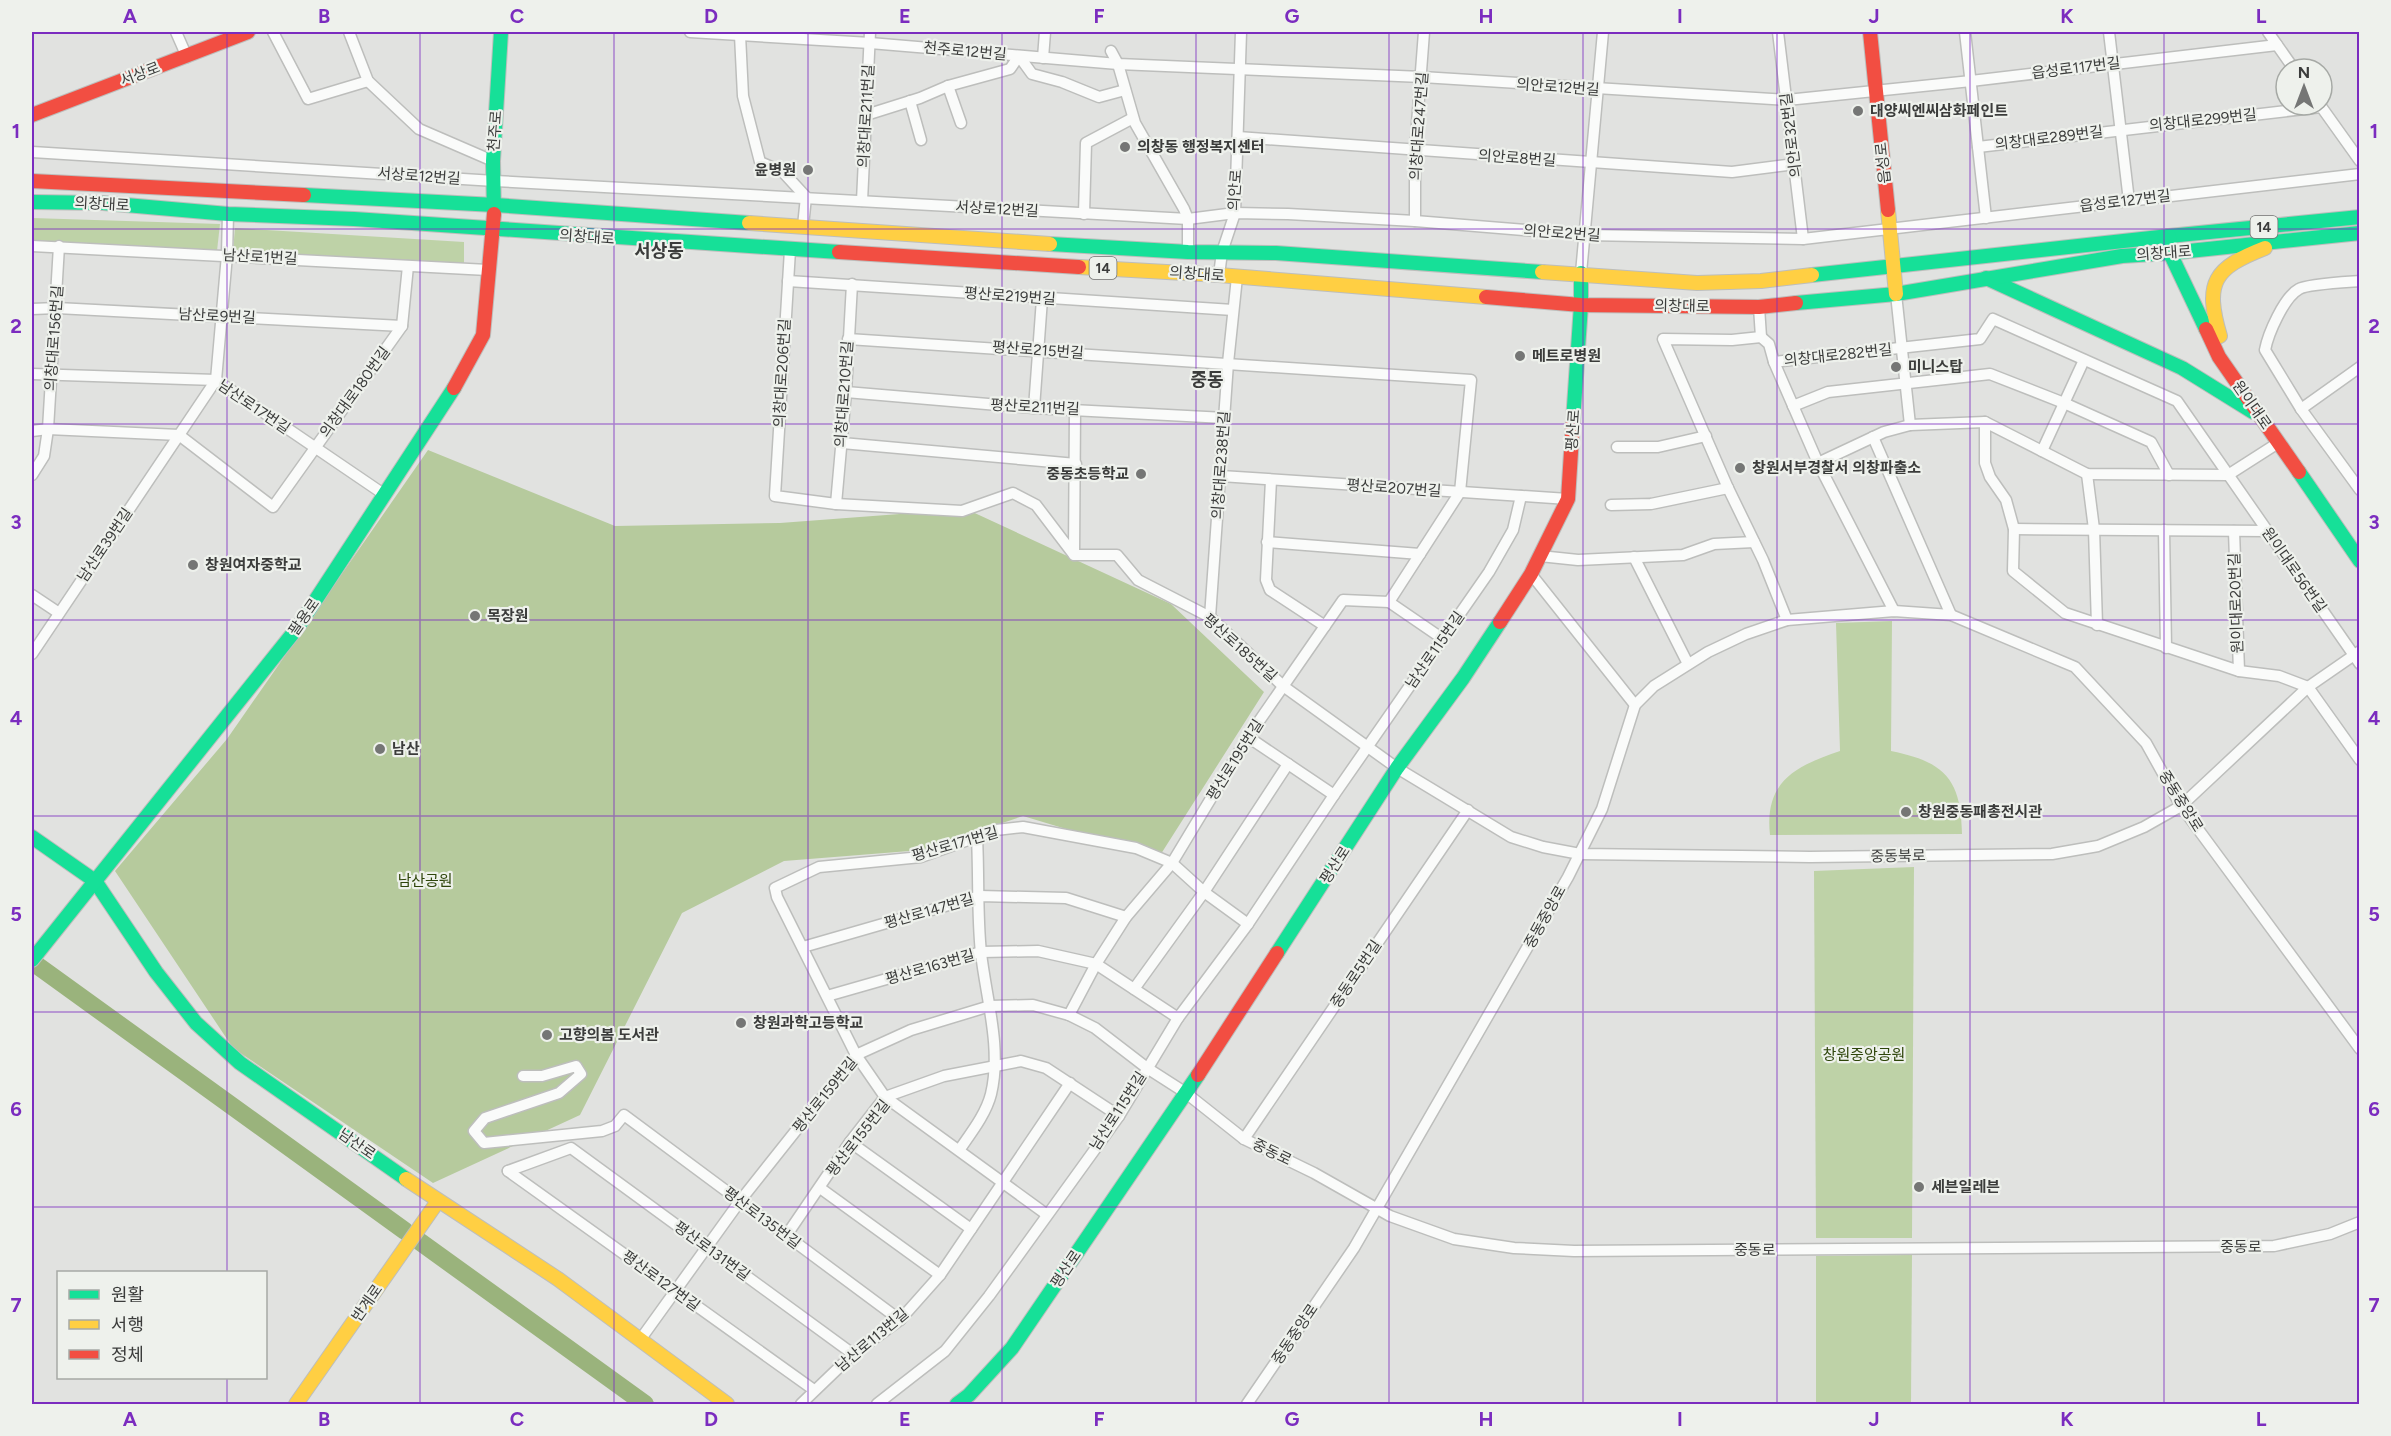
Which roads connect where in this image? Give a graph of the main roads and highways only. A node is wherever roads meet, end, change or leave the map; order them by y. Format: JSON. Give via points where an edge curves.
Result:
{"nodes":[{"id":1,"x":248,"y":32,"type":"edge"},
{"id":2,"x":501,"y":32,"type":"edge"},
{"id":3,"x":1870,"y":32,"type":"edge"},
{"id":4,"x":32,"y":115,"type":"edge"},
{"id":5,"x":32,"y":181,"type":"edge"},
{"id":6,"x":32,"y":202,"type":"edge"},
{"id":7,"x":495,"y":205,"type":"junction"},
{"id":8,"x":2360,"y":216,"type":"edge"},
{"id":9,"x":494,"y":231,"type":"junction"},
{"id":10,"x":2360,"y":233,"type":"edge"},
{"id":11,"x":2169,"y":236,"type":"junction"},
{"id":12,"x":2280,"y":243,"type":"junction"},
{"id":13,"x":2170,"y":253,"type":"junction"},
{"id":14,"x":1894,"y":266,"type":"junction"},
{"id":15,"x":1581,"y":273,"type":"junction"},
{"id":16,"x":1986,"y":278,"type":"junction"},
{"id":17,"x":1896,"y":294,"type":"junction"},
{"id":18,"x":1581,"y":305,"type":"junction"},
{"id":19,"x":2260,"y":417,"type":"junction"},
{"id":20,"x":2360,"y":561,"type":"edge"},
{"id":21,"x":32,"y":837,"type":"edge"},
{"id":22,"x":95,"y":881,"type":"junction"},
{"id":23,"x":32,"y":960,"type":"edge"},
{"id":24,"x":438,"y":1201,"type":"junction"},
{"id":25,"x":296,"y":1404,"type":"edge"},
{"id":26,"x":727,"y":1404,"type":"edge"},
{"id":27,"x":957,"y":1404,"type":"edge"}],
"edges":[{"from":1,"to":4,"type":"main road","name":"서상로"},
{"from":2,"to":7,"type":"main road","name":"천주로","via":[[493,161]]},
{"from":3,"to":14,"type":"main road","name":"읍성로"},
{"from":5,"to":7,"type":"main road","name":"의창대로","number":"14"},
{"from":6,"to":9,"type":"main road","name":"의창대로","number":"14","via":[[103,203]]},
{"from":7,"to":9,"type":"main road","name":"천주로"},
{"from":7,"to":15,"type":"main road","name":"의창대로","number":"14","via":[[1188,252],[1276,253]]},
{"from":8,"to":11,"type":"main road","name":"의창대로","number":"14"},
{"from":9,"to":18,"type":"main road","name":"의창대로","number":"14","via":[[1219,275]]},
{"from":9,"to":22,"type":"main road","name":"팔용로","via":[[483,335],[447,400],[298,627]]},
{"from":10,"to":12,"type":"main road","name":"의창대로","number":"14"},
{"from":11,"to":13,"type":"main road","name":"원이대로"},
{"from":11,"to":14,"type":"main road","name":"의창대로","number":"14"},
{"from":12,"to":13,"type":"main road","name":"의창대로","number":"14"},
{"from":12,"to":19,"type":"main road","via":[[2239,258],[2221,272],[2211,293],[2212,315],[2224,350]]},
{"from":13,"to":16,"type":"main road","name":"의창대로","number":"14","via":[[2122,256]]},
{"from":13,"to":19,"type":"main road","name":"원이대로","via":[[2219,357]]},
{"from":14,"to":15,"type":"main road","name":"의창대로","number":"14","via":[[1761,281],[1697,283]]},
{"from":14,"to":17,"type":"main road","name":"읍성로"},
{"from":15,"to":18,"type":"main road","name":"평산로"},
{"from":16,"to":17,"type":"main road","name":"의창대로","number":"14"},
{"from":16,"to":19,"type":"main road","via":[[2182,368]]},
{"from":17,"to":18,"type":"main road","name":"의창대로","number":"14","via":[[1759,307]]},
{"from":18,"to":27,"type":"main road","name":"평산로","via":[[1568,499],[1531,574],[1397,768],[1186,1093],[1012,1348]]},
{"from":19,"to":20,"type":"main road","name":"원이대로"},
{"from":21,"to":22,"type":"main road","name":"남산로"},
{"from":22,"to":23,"type":"main road","name":"팔용로"},
{"from":22,"to":24,"type":"main road","name":"남산로","via":[[156,972],[196,1023],[240,1063]]},
{"from":24,"to":25,"type":"main road","name":"반계로"},
{"from":24,"to":26,"type":"main road","name":"남산로","via":[[558,1279]]}]}
